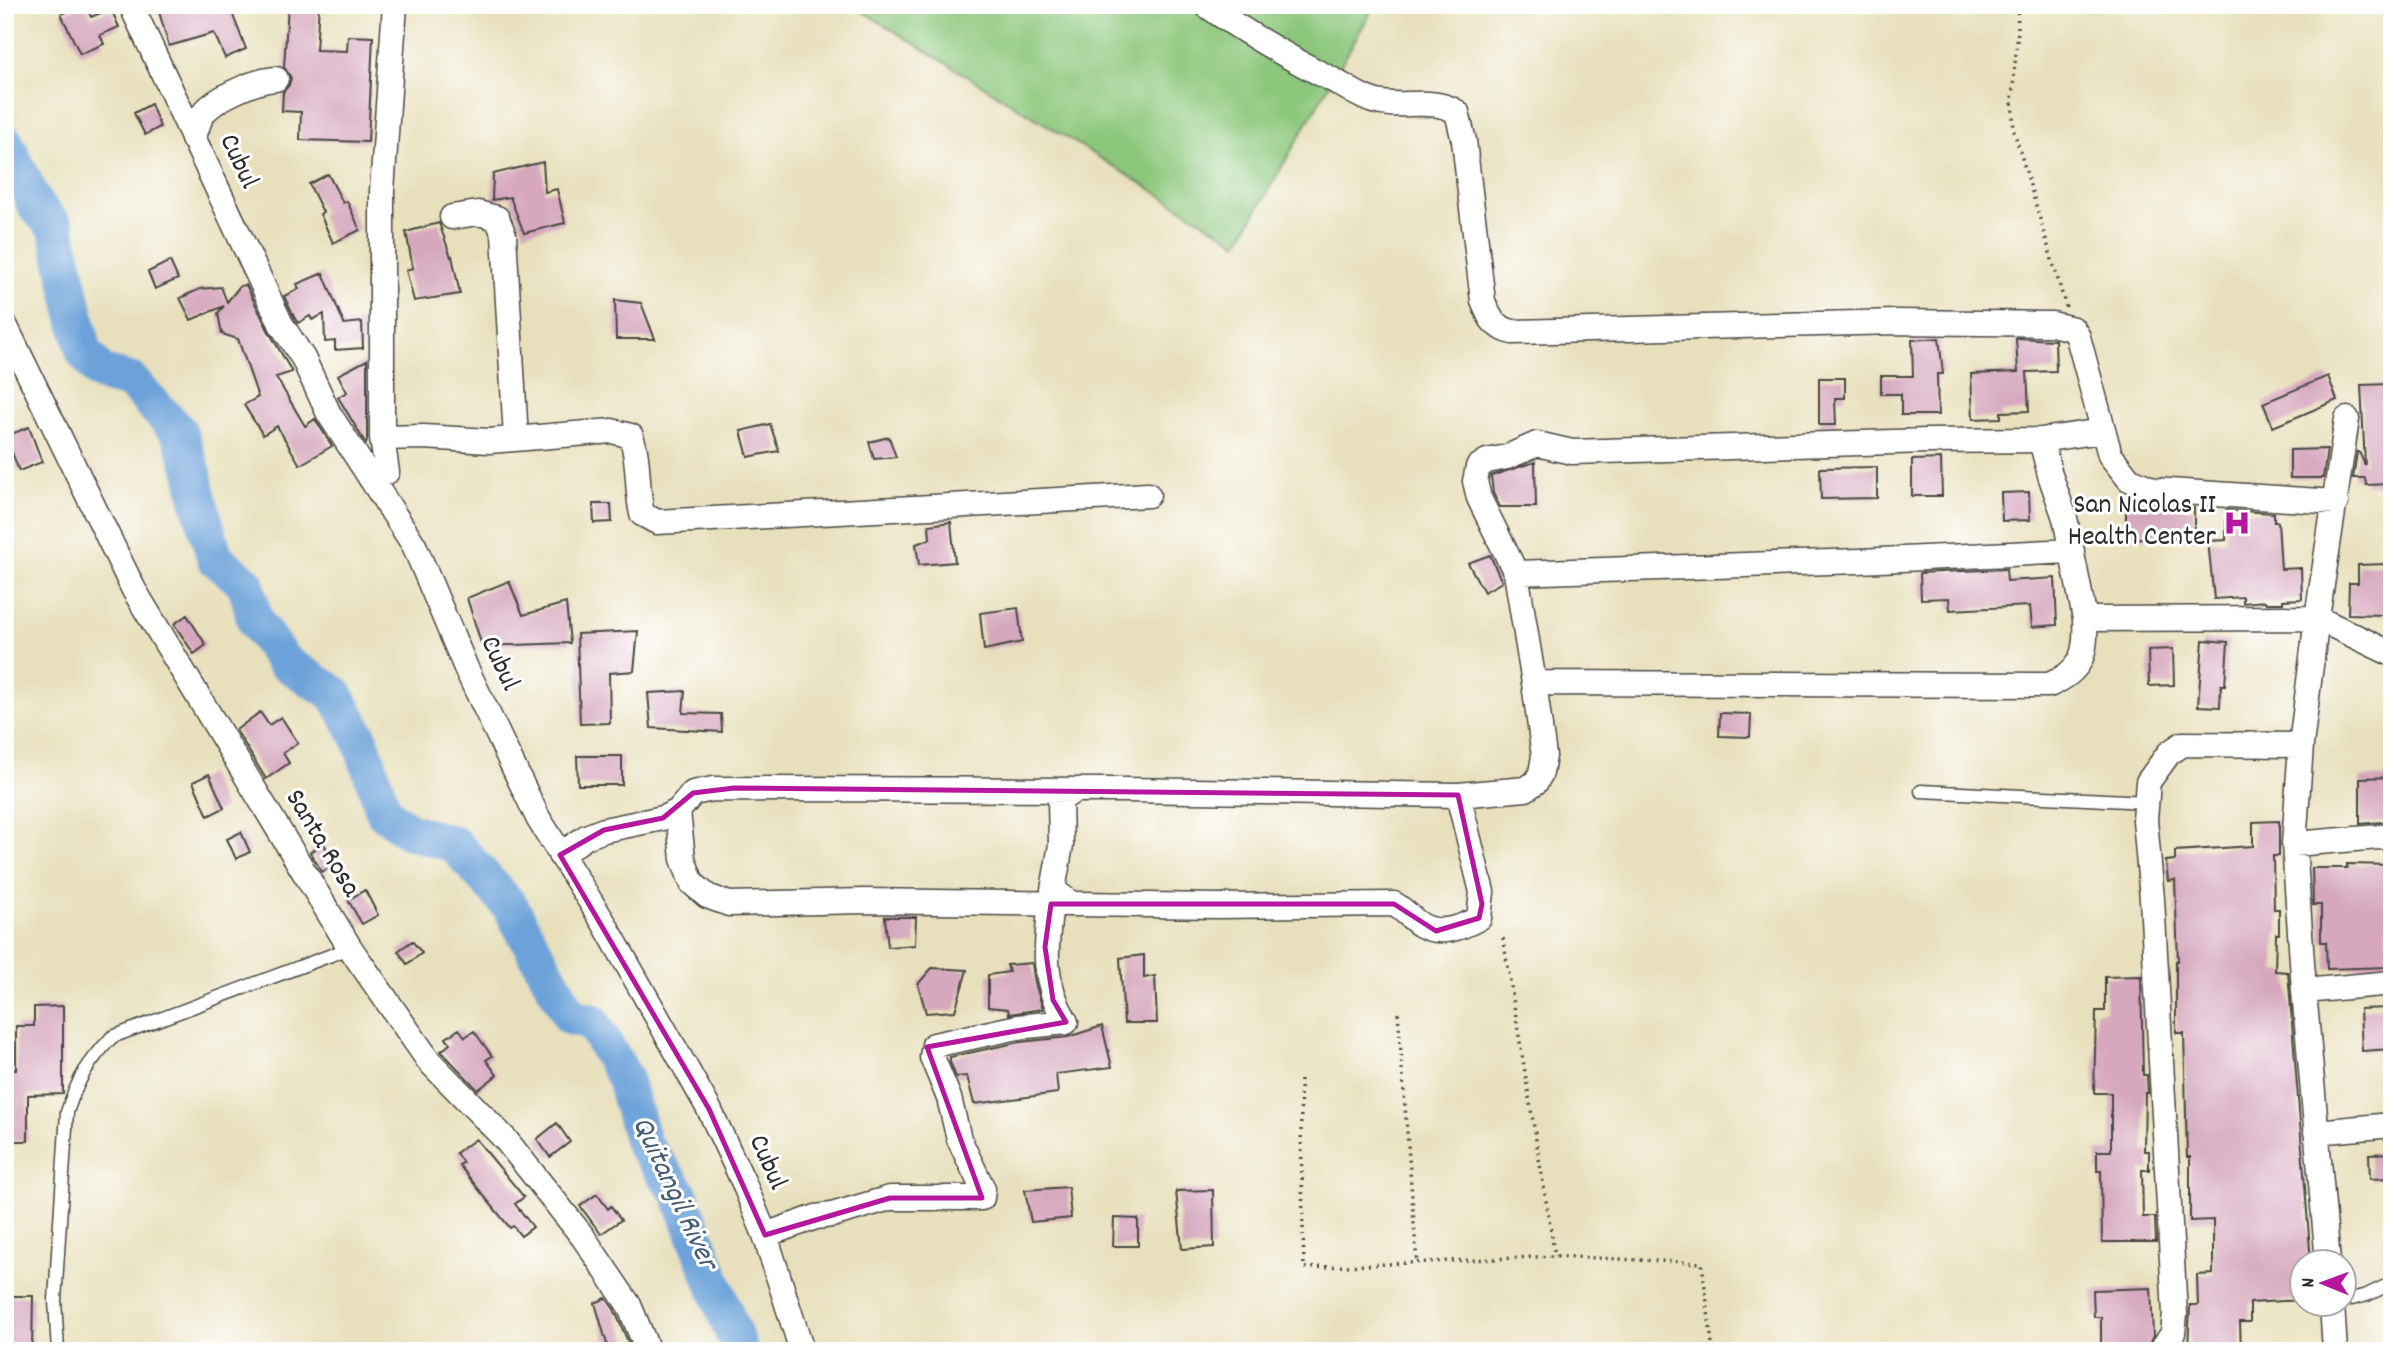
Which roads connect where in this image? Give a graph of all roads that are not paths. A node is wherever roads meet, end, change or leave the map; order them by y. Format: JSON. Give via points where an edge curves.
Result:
{"nodes":[{"id":1,"x":131,"y":5,"type":"edge"},
{"id":2,"x":395,"y":5,"type":"edge"},
{"id":3,"x":1206,"y":5,"type":"edge"},
{"id":4,"x":276,"y":79,"type":"dead end"},
{"id":5,"x":193,"y":139,"type":"junction"},
{"id":6,"x":452,"y":217,"type":"dead end"},
{"id":7,"x":5,"y":325,"type":"edge"},
{"id":8,"x":2347,"y":419,"type":"dead end"},
{"id":9,"x":2102,"y":431,"type":"junction"},
{"id":10,"x":382,"y":438,"type":"junction"},
{"id":11,"x":516,"y":438,"type":"junction"},
{"id":12,"x":2041,"y":440,"type":"junction"},
{"id":13,"x":371,"y":479,"type":"junction"},
{"id":14,"x":1148,"y":495,"type":"dead end"},
{"id":15,"x":2336,"y":502,"type":"junction"},
{"id":16,"x":2072,"y":551,"type":"junction"},
{"id":17,"x":1516,"y":573,"type":"junction"},
{"id":18,"x":2317,"y":618,"type":"junction"},
{"id":19,"x":2085,"y":619,"type":"junction"},
{"id":20,"x":2392,"y":654,"type":"edge"},
{"id":21,"x":1534,"y":683,"type":"junction"},
{"id":22,"x":2301,"y":745,"type":"junction"},
{"id":23,"x":1075,"y":790,"type":"junction"},
{"id":24,"x":1921,"y":791,"type":"dead end"},
{"id":25,"x":1458,"y":795,"type":"junction"},
{"id":26,"x":2147,"y":802,"type":"junction"},
{"id":27,"x":678,"y":811,"type":"junction"},
{"id":28,"x":2392,"y":836,"type":"edge"},
{"id":29,"x":2294,"y":844,"type":"junction"},
{"id":30,"x":560,"y":855,"type":"junction"},
{"id":31,"x":1061,"y":904,"type":"junction"},
{"id":32,"x":349,"y":948,"type":"junction"},
{"id":33,"x":2392,"y":983,"type":"edge"},
{"id":34,"x":2304,"y":991,"type":"junction"},
{"id":35,"x":2392,"y":1125,"type":"edge"},
{"id":36,"x":2316,"y":1132,"type":"junction"},
{"id":37,"x":765,"y":1235,"type":"junction"},
{"id":38,"x":2327,"y":1248,"type":"edge"},
{"id":39,"x":2392,"y":1283,"type":"edge"},
{"id":40,"x":2358,"y":1298,"type":"edge"},
{"id":41,"x":2333,"y":1318,"type":"edge"},
{"id":42,"x":58,"y":1351,"type":"edge"},
{"id":43,"x":648,"y":1351,"type":"edge"},
{"id":44,"x":802,"y":1351,"type":"edge"},
{"id":45,"x":2161,"y":1351,"type":"edge"},
{"id":46,"x":2335,"y":1351,"type":"edge"}],
"edges":[{"from":1,"to":5,"type":"street","name":"Cubul"},
{"from":2,"to":10,"type":"street","via":[[382,191]]},
{"from":3,"to":9,"type":"street","via":[[1297,62],[1373,101],[1430,102],[1457,113],[1483,301],[1498,328],[1512,332],[1896,322],[2053,324],[2073,329],[2078,337]]},
{"from":4,"to":5,"type":"street","via":[[219,101],[202,115]]},
{"from":5,"to":13,"type":"street","name":"Cubul","via":[[281,324],[329,414]]},
{"from":6,"to":11,"type":"street","via":[[478,213],[497,218],[504,235]]},
{"from":7,"to":32,"type":"street","name":"Santa Rosa","via":[[134,590]]},
{"from":8,"to":15,"type":"street"},
{"from":9,"to":12,"type":"street"},
{"from":9,"to":15,"type":"street","via":[[2110,455],[2129,479],[2154,490]]},
{"from":10,"to":11,"type":"street"},
{"from":10,"to":13,"type":"street","via":[[387,472]]},
{"from":11,"to":14,"type":"street","via":[[612,430],[631,436],[642,514],[657,522]]},
{"from":12,"to":16,"type":"street"},
{"from":12,"to":17,"type":"street","via":[[1572,453],[1537,444],[1486,461],[1478,467],[1475,481]]},
{"from":13,"to":30,"type":"street","name":"Cubul","via":[[414,545],[466,668]]},
{"from":15,"to":18,"type":"street"},
{"from":16,"to":17,"type":"street"},
{"from":16,"to":19,"type":"street"},
{"from":17,"to":21,"type":"street"},
{"from":18,"to":19,"type":"street"},
{"from":18,"to":20,"type":"street"},
{"from":18,"to":22,"type":"street"},
{"from":19,"to":21,"type":"street","via":[[2083,655],[2076,668],[2049,685]]},
{"from":21,"to":25,"type":"street","via":[[1544,756],[1536,782],[1526,789]]},
{"from":22,"to":26,"type":"street","via":[[2182,744],[2169,752],[2148,782]]},
{"from":22,"to":29,"type":"street"},
{"from":23,"to":25,"type":"street"},
{"from":23,"to":27,"type":"street","via":[[733,788],[693,793]]},
{"from":23,"to":31,"type":"street","via":[[1060,800],[1061,845],[1054,890]]},
{"from":24,"to":26,"type":"lane"},
{"from":25,"to":31,"type":"street","via":[[1482,892],[1479,918],[1462,927],[1436,931],[1394,904]]},
{"from":26,"to":45,"type":"street","via":[[2175,1314],[2173,1333]]},
{"from":27,"to":30,"type":"street","via":[[604,830]]},
{"from":27,"to":31,"type":"street","via":[[683,859],[692,883],[707,896],[729,904]]},
{"from":28,"to":29,"type":"street"},
{"from":29,"to":34,"type":"street"},
{"from":30,"to":37,"type":"street","name":"Cubul","via":[[604,923],[709,1109]]},
{"from":31,"to":37,"type":"street","via":[[1045,947],[1053,1000],[1066,1022],[934,1045],[932,1057],[959,1139],[983,1189],[982,1198],[890,1198]]},
{"from":32,"to":42,"type":"lane","via":[[113,1037],[93,1058],[76,1084],[67,1112],[55,1300]]},
{"from":32,"to":43,"type":"street","name":"Santa Rosa","via":[[429,1061],[506,1140],[583,1237],[629,1305]]},
{"from":33,"to":34,"type":"street"},
{"from":34,"to":36,"type":"street"},
{"from":35,"to":36,"type":"street"},
{"from":36,"to":38,"type":"street"},
{"from":37,"to":44,"type":"street","name":"Cubul"},
{"from":39,"to":40,"type":"lane"},
{"from":41,"to":46,"type":"street"}]}
